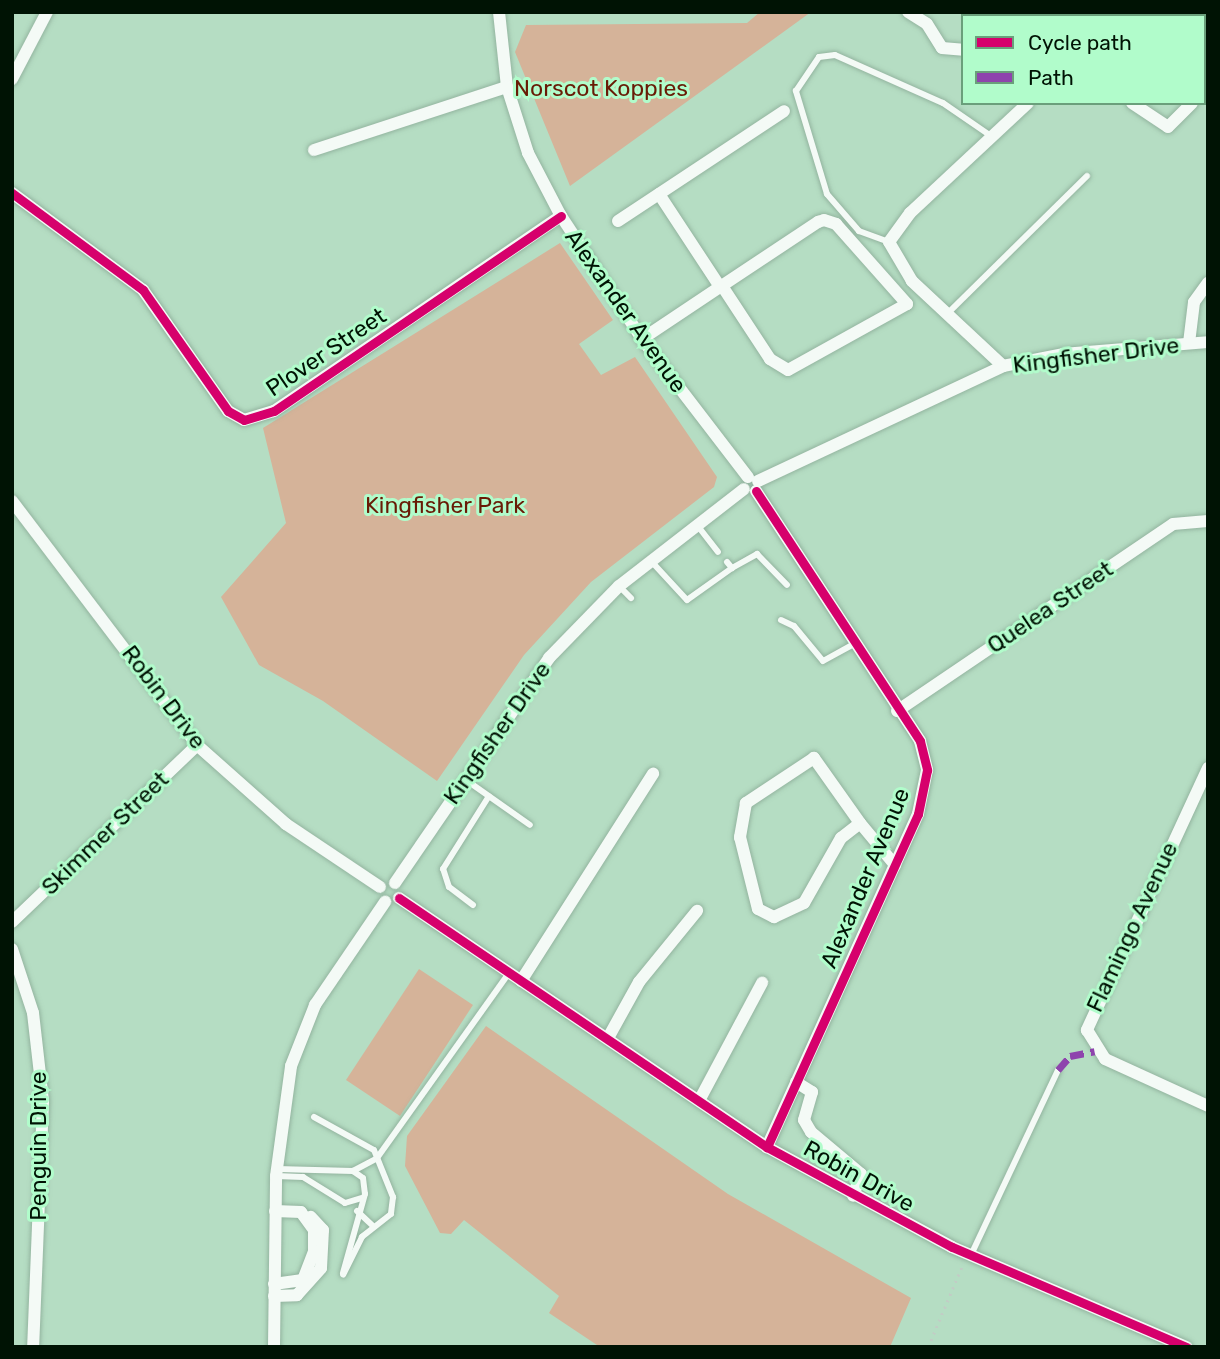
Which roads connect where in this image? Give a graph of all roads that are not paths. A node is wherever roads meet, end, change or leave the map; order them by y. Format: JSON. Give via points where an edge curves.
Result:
{"nodes":[{"id":1,"x":47,"y":12,"type":"edge"},
{"id":2,"x":499,"y":12,"type":"edge"},
{"id":3,"x":908,"y":12,"type":"edge"},
{"id":4,"x":961,"y":50,"type":"edge"},
{"id":5,"x":12,"y":79,"type":"edge"},
{"id":6,"x":507,"y":87,"type":"junction"},
{"id":7,"x":1026,"y":105,"type":"edge"},
{"id":8,"x":1135,"y":105,"type":"edge"},
{"id":9,"x":1190,"y":105,"type":"edge"},
{"id":10,"x":783,"y":111,"type":"dead end"},
{"id":11,"x":992,"y":137,"type":"junction"},
{"id":12,"x":314,"y":150,"type":"dead end"},
{"id":13,"x":1087,"y":176,"type":"dead end"},
{"id":14,"x":12,"y":193,"type":"edge"},
{"id":15,"x":659,"y":194,"type":"junction"},
{"id":16,"x":561,"y":216,"type":"junction"},
{"id":17,"x":618,"y":221,"type":"dead end"},
{"id":18,"x":889,"y":242,"type":"junction"},
{"id":19,"x":1208,"y":283,"type":"edge"},
{"id":20,"x":721,"y":286,"type":"junction"},
{"id":21,"x":945,"y":317,"type":"junction"},
{"id":22,"x":642,"y":339,"type":"junction"},
{"id":23,"x":1208,"y":342,"type":"edge"},
{"id":24,"x":1189,"y":343,"type":"junction"},
{"id":25,"x":1003,"y":366,"type":"junction"},
{"id":26,"x":751,"y":485,"type":"junction"},
{"id":27,"x":12,"y":502,"type":"edge"},
{"id":28,"x":1208,"y":521,"type":"edge"},
{"id":29,"x":697,"y":525,"type":"junction"},
{"id":30,"x":718,"y":552,"type":"dead end"},
{"id":31,"x":651,"y":561,"type":"junction"},
{"id":32,"x":787,"y":584,"type":"dead end"},
{"id":33,"x":620,"y":586,"type":"junction"},
{"id":34,"x":631,"y":598,"type":"dead end"},
{"id":35,"x":781,"y":620,"type":"dead end"},
{"id":36,"x":852,"y":645,"type":"junction"},
{"id":37,"x":897,"y":711,"type":"junction"},
{"id":38,"x":197,"y":745,"type":"junction"},
{"id":39,"x":1208,"y":768,"type":"edge"},
{"id":40,"x":653,"y":774,"type":"dead end"},
{"id":41,"x":463,"y":778,"type":"junction"},
{"id":42,"x":489,"y":796,"type":"junction"},
{"id":43,"x":860,"y":823,"type":"junction"},
{"id":44,"x":530,"y":825,"type":"dead end"},
{"id":45,"x":895,"y":865,"type":"junction"},
{"id":46,"x":395,"y":883,"type":"junction"},
{"id":47,"x":380,"y":887,"type":"junction"},
{"id":48,"x":399,"y":898,"type":"junction"},
{"id":49,"x":385,"y":902,"type":"junction"},
{"id":50,"x":473,"y":905,"type":"dead end"},
{"id":51,"x":697,"y":911,"type":"dead end"},
{"id":52,"x":12,"y":922,"type":"edge"},
{"id":53,"x":12,"y":949,"type":"edge"},
{"id":54,"x":509,"y":973,"type":"junction"},
{"id":55,"x":521,"y":981,"type":"junction"},
{"id":56,"x":762,"y":983,"type":"dead end"},
{"id":57,"x":608,"y":1038,"type":"junction"},
{"id":58,"x":1058,"y":1070,"type":"dead end"},
{"id":59,"x":796,"y":1083,"type":"junction"},
{"id":60,"x":700,"y":1099,"type":"junction"},
{"id":61,"x":1208,"y":1106,"type":"edge"},
{"id":62,"x":314,"y":1117,"type":"dead end"},
{"id":63,"x":767,"y":1147,"type":"junction"},
{"id":64,"x":377,"y":1158,"type":"junction"},
{"id":65,"x":353,"y":1171,"type":"junction"},
{"id":66,"x":277,"y":1173,"type":"junction"},
{"id":67,"x":365,"y":1194,"type":"junction"},
{"id":68,"x":853,"y":1196,"type":"junction"},
{"id":69,"x":275,"y":1210,"type":"junction"},
{"id":70,"x":358,"y":1211,"type":"junction"},
{"id":71,"x":372,"y":1225,"type":"junction"},
{"id":72,"x":969,"y":1254,"type":"junction"},
{"id":73,"x":274,"y":1290,"type":"junction"},
{"id":74,"x":33,"y":1347,"type":"edge"},
{"id":75,"x":274,"y":1347,"type":"edge"},
{"id":76,"x":1187,"y":1347,"type":"edge"}],
"edges":[{"from":1,"to":5,"type":"street"},
{"from":2,"to":6,"type":"street","name":"Alexander Avenue"},
{"from":3,"to":4,"type":"street","via":[[927,24],[942,48]]},
{"from":6,"to":12,"type":"street"},
{"from":6,"to":16,"type":"street","name":"Alexander Avenue","via":[[528,153]]},
{"from":7,"to":11,"type":"street"},
{"from":8,"to":9,"type":"street","via":[[1168,127]]},
{"from":10,"to":15,"type":"street"},
{"from":11,"to":18,"type":"street","via":[[910,213]]},
{"from":11,"to":18,"type":"lane","via":[[943,103],[835,55],[819,57],[796,91],[827,194],[859,232]]},
{"from":13,"to":21,"type":"lane"},
{"from":14,"to":16,"type":"street","name":"Plover Street","via":[[144,289],[228,411],[244,420],[274,411]]},
{"from":15,"to":17,"type":"street"},
{"from":15,"to":20,"type":"street"},
{"from":16,"to":22,"type":"street","name":"Alexander Avenue"},
{"from":18,"to":21,"type":"street","via":[[898,266]]},
{"from":19,"to":24,"type":"street","via":[[1194,302]]},
{"from":20,"to":20,"type":"street","via":[[770,359],[788,370],[907,304],[836,224],[824,220]]},
{"from":20,"to":22,"type":"street"},
{"from":21,"to":25,"type":"street"},
{"from":22,"to":26,"type":"street","name":"Alexander Avenue"},
{"from":23,"to":24,"type":"street","name":"Kingfisher Drive"},
{"from":24,"to":25,"type":"street","name":"Kingfisher Drive"},
{"from":25,"to":26,"type":"street","name":"Kingfisher Drive"},
{"from":26,"to":29,"type":"street","name":"Kingfisher Drive"},
{"from":26,"to":36,"type":"street","name":"Alexander Avenue"},
{"from":27,"to":38,"type":"street","name":"Robin Drive"},
{"from":28,"to":37,"type":"street","name":"Quelea Street","via":[[1173,524]]},
{"from":29,"to":30,"type":"lane"},
{"from":29,"to":31,"type":"street","name":"Kingfisher Drive"},
{"from":31,"to":32,"type":"lane","via":[[687,600],[730,565],[757,554]]},
{"from":31,"to":33,"type":"street","name":"Kingfisher Drive"},
{"from":33,"to":34,"type":"lane"},
{"from":33,"to":41,"type":"street","name":"Kingfisher Drive","via":[[549,658]]},
{"from":35,"to":36,"type":"lane","via":[[794,626],[823,661]]},
{"from":36,"to":37,"type":"street","name":"Alexander Avenue"},
{"from":37,"to":45,"type":"street","name":"Alexander Avenue","via":[[920,741],[927,770],[918,814]]},
{"from":38,"to":47,"type":"street","name":"Robin Drive","via":[[286,824]]},
{"from":38,"to":52,"type":"street","name":"Skimmer Street"},
{"from":39,"to":61,"type":"street","name":"Flamingo Avenue","via":[[1087,1030],[1105,1059]]},
{"from":40,"to":55,"type":"street"},
{"from":41,"to":42,"type":"lane"},
{"from":41,"to":46,"type":"street","name":"Kingfisher Drive"},
{"from":42,"to":44,"type":"lane"},
{"from":42,"to":50,"type":"lane","via":[[443,869],[449,887]]},
{"from":43,"to":43,"type":"street","via":[[841,838],[804,903],[774,917],[758,909],[740,837],[746,803],[814,758]]},
{"from":43,"to":45,"type":"street"},
{"from":45,"to":59,"type":"street","name":"Alexander Avenue"},
{"from":46,"to":47,"type":"street"},
{"from":46,"to":48,"type":"street"},
{"from":47,"to":49,"type":"street"},
{"from":48,"to":49,"type":"street"},
{"from":48,"to":54,"type":"street","name":"Robin Drive"},
{"from":49,"to":66,"type":"street","via":[[301,1034],[281,1107]]},
{"from":51,"to":57,"type":"street","via":[[639,982]]},
{"from":53,"to":74,"type":"street","name":"Penguin Drive","via":[[33,1013],[43,1101]]},
{"from":54,"to":55,"type":"street","name":"Robin Drive"},
{"from":54,"to":64,"type":"lane"},
{"from":55,"to":57,"type":"street","name":"Robin Drive"},
{"from":56,"to":60,"type":"street"},
{"from":57,"to":60,"type":"street","name":"Robin Drive"},
{"from":58,"to":72,"type":"lane"},
{"from":59,"to":63,"type":"street","name":"Alexander Avenue"},
{"from":59,"to":68,"type":"street","via":[[812,1092],[804,1120],[810,1132],[861,1174]]},
{"from":60,"to":63,"type":"street","name":"Robin Drive"},
{"from":62,"to":64,"type":"lane","via":[[369,1146]]},
{"from":63,"to":68,"type":"street","name":"Robin Drive"},
{"from":64,"to":65,"type":"lane"},
{"from":64,"to":71,"type":"lane","via":[[393,1204],[391,1214]]},
{"from":65,"to":66,"type":"lane"},
{"from":65,"to":67,"type":"lane","via":[[363,1178]]},
{"from":66,"to":67,"type":"lane","via":[[303,1177],[345,1203]]},
{"from":66,"to":69,"type":"street"},
{"from":67,"to":70,"type":"lane"},
{"from":68,"to":72,"type":"street","name":"Robin Drive"},
{"from":69,"to":73,"type":"street"},
{"from":69,"to":73,"type":"street","via":[[301,1213],[323,1230],[321,1268],[296,1295]]},
{"from":70,"to":71,"type":"lane"},
{"from":70,"to":71,"type":"lane","via":[[343,1275]]},
{"from":72,"to":76,"type":"street","name":"Robin Drive"},
{"from":73,"to":75,"type":"street"}]}
